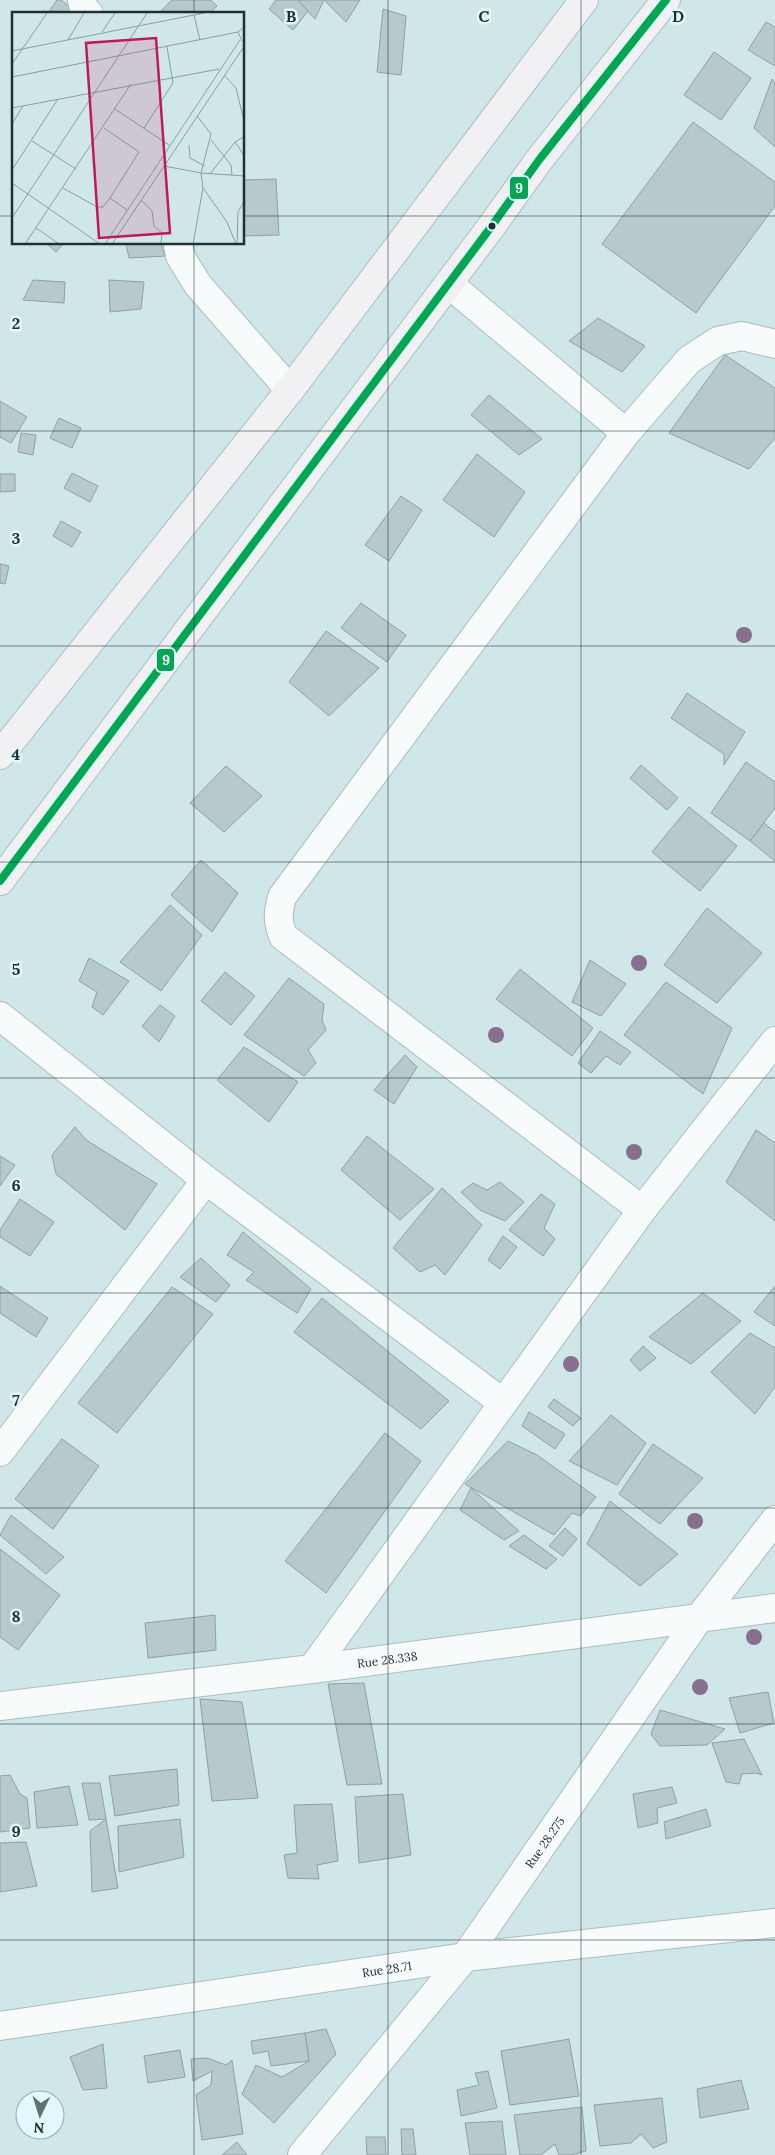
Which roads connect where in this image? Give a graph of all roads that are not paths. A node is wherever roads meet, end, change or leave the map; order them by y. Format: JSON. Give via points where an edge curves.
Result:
{"nodes":[{"id":1,"x":82,"y":0,"type":"edge"},
{"id":2,"x":584,"y":0,"type":"edge"},
{"id":3,"x":666,"y":0,"type":"edge"},
{"id":4,"x":87,"y":12,"type":"edge"},
{"id":5,"x":178,"y":245,"type":"edge"},
{"id":6,"x":449,"y":284,"type":"junction"},
{"id":7,"x":775,"y":344,"type":"edge"},
{"id":8,"x":290,"y":390,"type":"junction"},
{"id":9,"x":626,"y":433,"type":"junction"},
{"id":10,"x":2,"y":749,"type":"edge"},
{"id":11,"x":0,"y":881,"type":"edge"},
{"id":12,"x":0,"y":1016,"type":"edge"},
{"id":13,"x":775,"y":1041,"type":"edge"},
{"id":14,"x":206,"y":1180,"type":"junction"},
{"id":15,"x":642,"y":1210,"type":"junction"},
{"id":16,"x":502,"y":1402,"type":"junction"},
{"id":17,"x":0,"y":1452,"type":"edge"},
{"id":18,"x":775,"y":1520,"type":"edge"},
{"id":19,"x":775,"y":1608,"type":"edge"},
{"id":20,"x":698,"y":1618,"type":"junction"},
{"id":21,"x":312,"y":1669,"type":"junction"},
{"id":22,"x":0,"y":1706,"type":"edge"},
{"id":23,"x":775,"y":1923,"type":"edge"},
{"id":24,"x":465,"y":1957,"type":"junction"},
{"id":25,"x":0,"y":2026,"type":"edge"},
{"id":26,"x":302,"y":2155,"type":"edge"}],
"edges":[{"from":1,"to":4,"type":"street"},
{"from":2,"to":8,"type":"main road"},
{"from":3,"to":6,"type":"main road","via":[[539,160]]},
{"from":5,"to":8,"type":"street","via":[[180,256],[198,285]]},
{"from":6,"to":9,"type":"street"},
{"from":6,"to":11,"type":"main road"},
{"from":7,"to":9,"type":"street","via":[[742,336],[718,341],[689,360]]},
{"from":8,"to":10,"type":"main road"},
{"from":9,"to":15,"type":"street","via":[[282,897],[278,911],[283,936]]},
{"from":12,"to":14,"type":"street"},
{"from":13,"to":15,"type":"street"},
{"from":14,"to":16,"type":"street"},
{"from":14,"to":17,"type":"street"},
{"from":15,"to":16,"type":"street"},
{"from":16,"to":21,"type":"street"},
{"from":18,"to":20,"type":"street","name":"Rue 28.275"},
{"from":19,"to":20,"type":"street","name":"Rue 28.338"},
{"from":20,"to":21,"type":"street","name":"Rue 28.338"},
{"from":20,"to":24,"type":"street","name":"Rue 28.275"},
{"from":21,"to":22,"type":"street","name":"Rue 28.338"},
{"from":23,"to":24,"type":"street","name":"Rue 28.71"},
{"from":24,"to":25,"type":"street","name":"Rue 28.71"},
{"from":24,"to":26,"type":"street","name":"Rue 28.275"}]}
